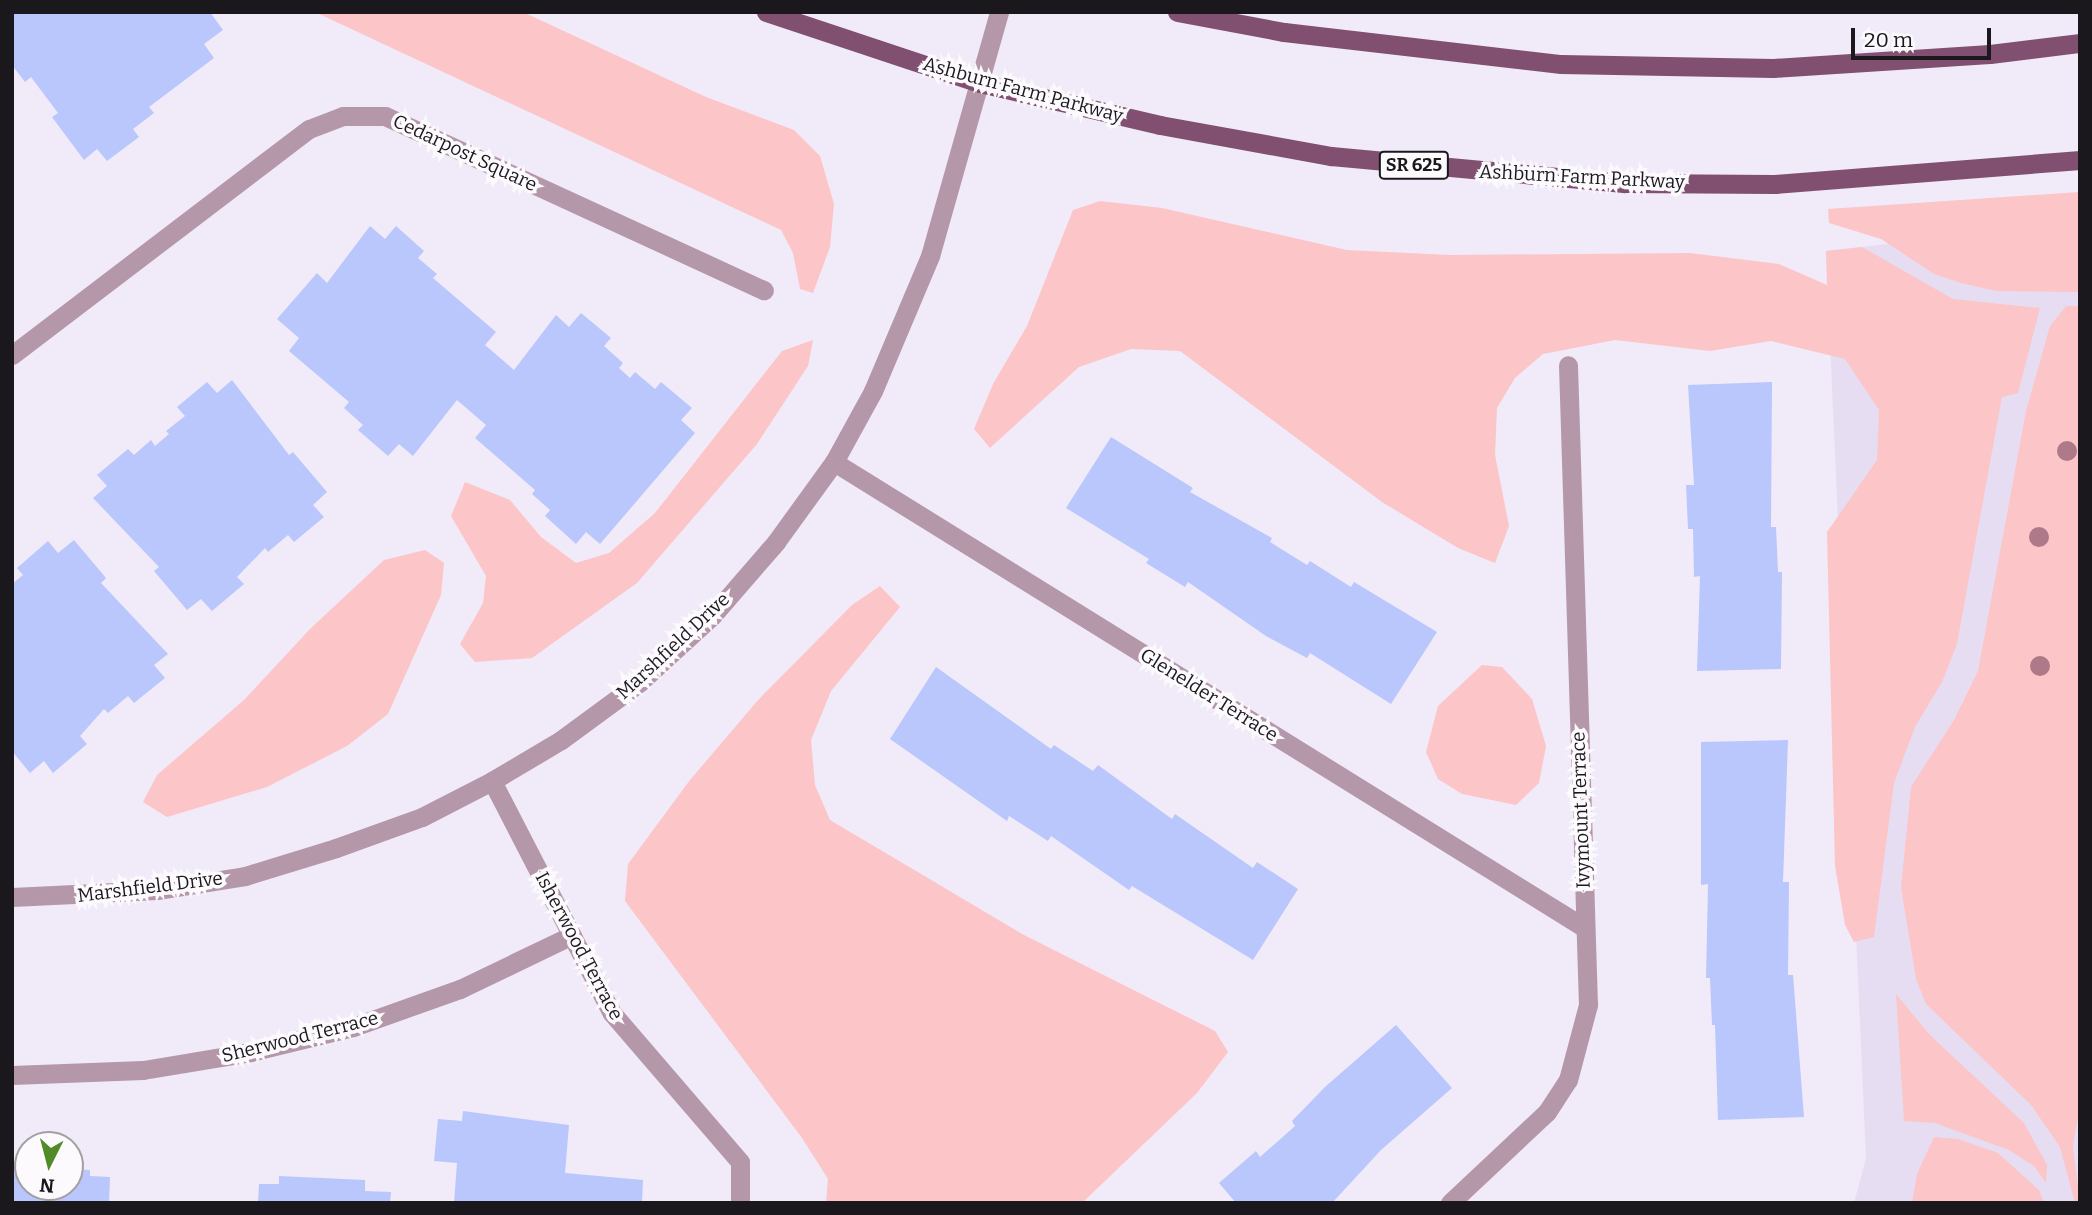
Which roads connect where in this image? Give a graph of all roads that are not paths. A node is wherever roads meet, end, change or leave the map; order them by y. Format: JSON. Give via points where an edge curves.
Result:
{"nodes":[{"id":1,"x":766,"y":12,"type":"edge"},
{"id":2,"x":999,"y":12,"type":"edge"},
{"id":3,"x":1177,"y":12,"type":"edge"},
{"id":4,"x":2080,"y":43,"type":"edge"},
{"id":5,"x":980,"y":83,"type":"junction"},
{"id":6,"x":2080,"y":160,"type":"edge"},
{"id":7,"x":764,"y":290,"type":"dead end"},
{"id":8,"x":12,"y":355,"type":"edge"},
{"id":9,"x":1568,"y":365,"type":"dead end"},
{"id":10,"x":834,"y":461,"type":"junction"},
{"id":11,"x":492,"y":781,"type":"junction"},
{"id":12,"x":12,"y":897,"type":"edge"},
{"id":13,"x":1585,"y":928,"type":"junction"},
{"id":14,"x":572,"y":935,"type":"junction"},
{"id":15,"x":12,"y":1074,"type":"edge"},
{"id":16,"x":740,"y":1203,"type":"edge"},
{"id":17,"x":1450,"y":1203,"type":"edge"}],
"edges":[{"from":1,"to":5,"type":"main road","name":"Ashburn Farm Parkway","number":"SR 625"},
{"from":2,"to":5,"type":"street","name":"Marshfield Drive"},
{"from":3,"to":4,"type":"main road","via":[[1284,32],[1561,64],[1773,68],[1990,54]]},
{"from":5,"to":6,"type":"main road","name":"Ashburn Farm Parkway","number":"SR 625","via":[[1160,125],[1331,156],[1611,182],[1775,184]]},
{"from":5,"to":10,"type":"street","name":"Marshfield Drive","via":[[930,256],[894,348]]},
{"from":7,"to":8,"type":"street","name":"Cedarpost Square","via":[[385,116],[343,116],[309,129]]},
{"from":9,"to":13,"type":"street","name":"Ivymount Terrace"},
{"from":10,"to":11,"type":"street","name":"Marshfield Drive","via":[[776,542],[712,616],[640,682],[561,740]]},
{"from":10,"to":13,"type":"street","name":"Glenelder Terrace"},
{"from":11,"to":12,"type":"street","name":"Marshfield Drive","via":[[422,817],[245,876],[157,890]]},
{"from":11,"to":14,"type":"street","name":"Isherwood Terrace"},
{"from":13,"to":17,"type":"street","name":"Ivymount Terrace","via":[[1588,1005],[1568,1080],[1521,1140]]},
{"from":14,"to":15,"type":"street","name":"Sherwood Terrace","via":[[460,989],[353,1027],[250,1052],[143,1070]]},
{"from":14,"to":16,"type":"street","name":"Isherwood Terrace","via":[[612,1013],[740,1162]]}]}
